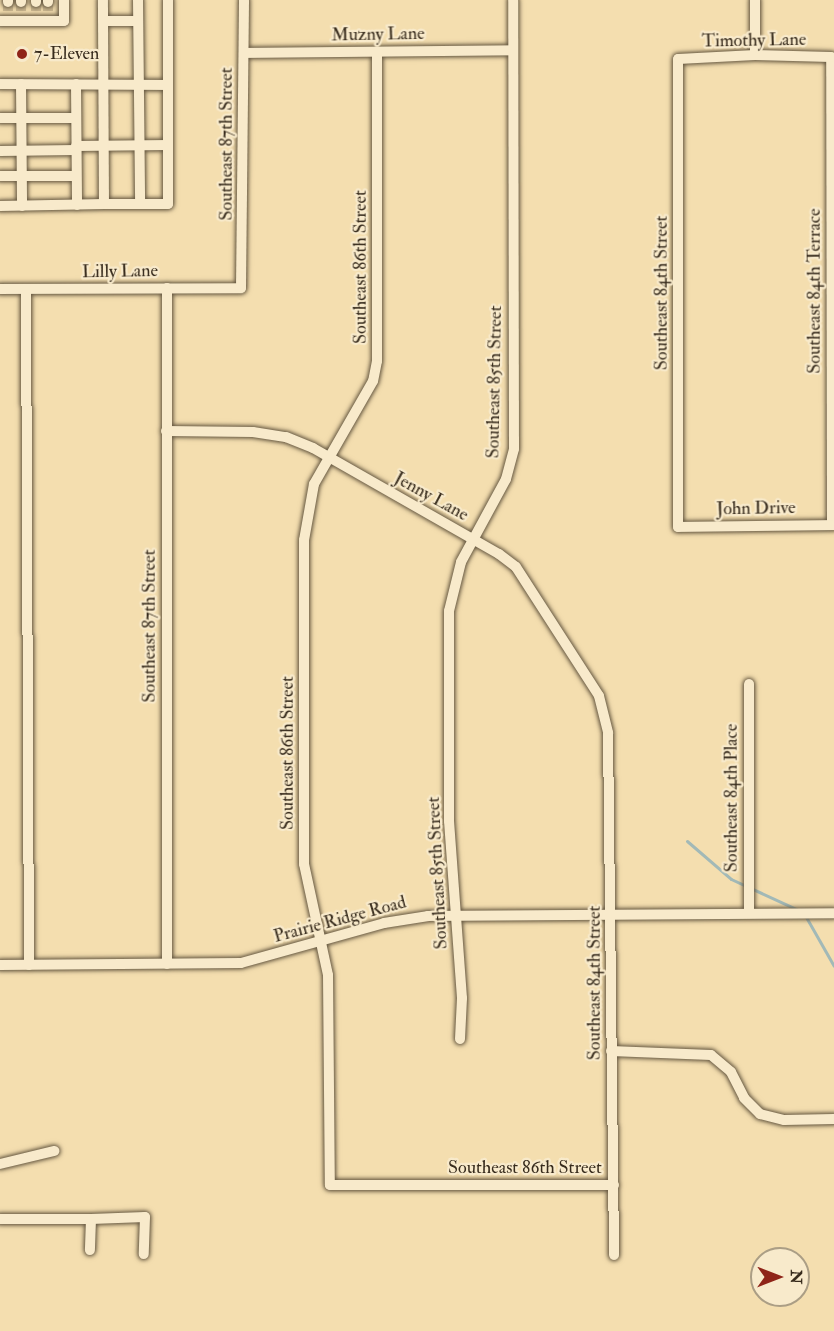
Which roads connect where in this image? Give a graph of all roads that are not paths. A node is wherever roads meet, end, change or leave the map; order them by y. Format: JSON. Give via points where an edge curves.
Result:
{"nodes":[{"id":1,"x":64,"y":0,"type":"edge"},
{"id":2,"x":103,"y":0,"type":"edge"},
{"id":3,"x":138,"y":0,"type":"edge"},
{"id":4,"x":168,"y":0,"type":"edge"},
{"id":5,"x":244,"y":0,"type":"edge"},
{"id":6,"x":513,"y":0,"type":"edge"},
{"id":7,"x":755,"y":0,"type":"edge"},
{"id":8,"x":36,"y":8,"type":"edge"},
{"id":9,"x":48,"y":8,"type":"edge"},
{"id":10,"x":21,"y":9,"type":"edge"},
{"id":11,"x":7,"y":11,"type":"edge"},
{"id":12,"x":103,"y":21,"type":"junction"},
{"id":13,"x":138,"y":21,"type":"junction"},
{"id":14,"x":513,"y":50,"type":"junction"},
{"id":15,"x":377,"y":52,"type":"junction"},
{"id":16,"x":244,"y":53,"type":"junction"},
{"id":17,"x":755,"y":55,"type":"junction"},
{"id":18,"x":831,"y":57,"type":"joint"},
{"id":19,"x":678,"y":59,"type":"joint"},
{"id":20,"x":104,"y":83,"type":"junction"},
{"id":21,"x":0,"y":84,"type":"edge"},
{"id":22,"x":21,"y":84,"type":"junction"},
{"id":23,"x":76,"y":84,"type":"junction"},
{"id":24,"x":139,"y":84,"type":"junction"},
{"id":25,"x":168,"y":85,"type":"junction"},
{"id":26,"x":0,"y":118,"type":"edge"},
{"id":27,"x":22,"y":118,"type":"junction"},
{"id":28,"x":76,"y":118,"type":"junction"},
{"id":29,"x":104,"y":145,"type":"junction"},
{"id":30,"x":139,"y":145,"type":"junction"},
{"id":31,"x":168,"y":145,"type":"junction"},
{"id":32,"x":76,"y":148,"type":"junction"},
{"id":33,"x":0,"y":151,"type":"edge"},
{"id":34,"x":22,"y":151,"type":"junction"},
{"id":35,"x":0,"y":176,"type":"edge"},
{"id":36,"x":22,"y":176,"type":"junction"},
{"id":37,"x":76,"y":176,"type":"junction"},
{"id":38,"x":104,"y":204,"type":"junction"},
{"id":39,"x":140,"y":204,"type":"junction"},
{"id":40,"x":77,"y":205,"type":"junction"},
{"id":41,"x":0,"y":206,"type":"edge"},
{"id":42,"x":22,"y":206,"type":"junction"},
{"id":43,"x":833,"y":267,"type":"edge"},
{"id":44,"x":167,"y":288,"type":"junction"},
{"id":45,"x":241,"y":288,"type":"joint"},
{"id":46,"x":0,"y":289,"type":"edge"},
{"id":47,"x":26,"y":289,"type":"junction"},
{"id":48,"x":166,"y":431,"type":"junction"},
{"id":49,"x":331,"y":458,"type":"junction"},
{"id":50,"x":833,"y":524,"type":"edge"},
{"id":51,"x":678,"y":527,"type":"joint"},
{"id":52,"x":474,"y":539,"type":"junction"},
{"id":53,"x":749,"y":684,"type":"dead end"},
{"id":54,"x":605,"y":710,"type":"joint"},
{"id":55,"x":749,"y":912,"type":"junction"},
{"id":56,"x":834,"y":913,"type":"edge"},
{"id":57,"x":612,"y":914,"type":"junction"},
{"id":58,"x":456,"y":915,"type":"junction"},
{"id":59,"x":321,"y":940,"type":"junction"},
{"id":60,"x":167,"y":964,"type":"junction"},
{"id":61,"x":0,"y":965,"type":"edge"},
{"id":62,"x":29,"y":965,"type":"junction"},
{"id":63,"x":460,"y":1039,"type":"dead end"},
{"id":64,"x":611,"y":1051,"type":"junction"},
{"id":65,"x":834,"y":1119,"type":"edge"},
{"id":66,"x":54,"y":1151,"type":"dead end"},
{"id":67,"x":0,"y":1164,"type":"edge"},
{"id":68,"x":614,"y":1185,"type":"junction"},
{"id":69,"x":0,"y":1219,"type":"edge"},
{"id":70,"x":91,"y":1219,"type":"junction"},
{"id":71,"x":90,"y":1250,"type":"dead end"},
{"id":72,"x":144,"y":1254,"type":"dead end"},
{"id":73,"x":614,"y":1255,"type":"dead end"}],
"edges":[{"from":1,"to":9,"type":"street","via":[[64,21]]},
{"from":2,"to":12,"type":"street"},
{"from":3,"to":13,"type":"street"},
{"from":4,"to":25,"type":"street"},
{"from":5,"to":16,"type":"street","name":"Southeast 87th Street"},
{"from":6,"to":14,"type":"street","name":"Southeast 85th Street"},
{"from":7,"to":17,"type":"street"},
{"from":8,"to":9,"type":"street"},
{"from":8,"to":10,"type":"street"},
{"from":10,"to":11,"type":"street"},
{"from":12,"to":13,"type":"street"},
{"from":12,"to":20,"type":"street"},
{"from":13,"to":24,"type":"street"},
{"from":14,"to":15,"type":"street","name":"Muzny Lane"},
{"from":14,"to":52,"type":"street","name":"Southeast 85th Street","via":[[514,449],[506,479]]},
{"from":15,"to":16,"type":"street","name":"Muzny Lane"},
{"from":15,"to":49,"type":"street","name":"Southeast 86th Street","via":[[377,361],[373,381]]},
{"from":16,"to":45,"type":"street","name":"Southeast 87th Street"},
{"from":17,"to":18,"type":"street","name":"Timothy Lane"},
{"from":17,"to":19,"type":"street","name":"Timothy Lane"},
{"from":18,"to":43,"type":"street","name":"Southeast 84th Terrace"},
{"from":19,"to":51,"type":"street","name":"Southeast 84th Street"},
{"from":20,"to":23,"type":"street"},
{"from":20,"to":24,"type":"street"},
{"from":20,"to":29,"type":"street"},
{"from":21,"to":22,"type":"street"},
{"from":22,"to":23,"type":"street"},
{"from":22,"to":27,"type":"street"},
{"from":23,"to":28,"type":"street"},
{"from":24,"to":25,"type":"street"},
{"from":24,"to":30,"type":"street"},
{"from":25,"to":31,"type":"street"},
{"from":26,"to":27,"type":"street"},
{"from":27,"to":28,"type":"street"},
{"from":27,"to":34,"type":"street"},
{"from":28,"to":32,"type":"street"},
{"from":29,"to":30,"type":"street"},
{"from":29,"to":32,"type":"street"},
{"from":29,"to":38,"type":"street"},
{"from":30,"to":31,"type":"street"},
{"from":30,"to":39,"type":"street"},
{"from":31,"to":39,"type":"street","via":[[168,204]]},
{"from":32,"to":34,"type":"street"},
{"from":32,"to":37,"type":"street"},
{"from":33,"to":34,"type":"street"},
{"from":34,"to":36,"type":"street"},
{"from":35,"to":36,"type":"street"},
{"from":36,"to":37,"type":"street"},
{"from":36,"to":42,"type":"street"},
{"from":37,"to":40,"type":"street"},
{"from":38,"to":39,"type":"street"},
{"from":38,"to":40,"type":"street"},
{"from":40,"to":42,"type":"street"},
{"from":41,"to":42,"type":"street"},
{"from":43,"to":50,"type":"street","name":"Southeast 84th Terrace"},
{"from":44,"to":45,"type":"street","name":"Lilly Lane"},
{"from":44,"to":47,"type":"street","name":"Lilly Lane"},
{"from":44,"to":48,"type":"street","name":"Southeast 87th Street"},
{"from":46,"to":47,"type":"street","name":"Lilly Lane"},
{"from":47,"to":62,"type":"street"},
{"from":48,"to":49,"type":"street","name":"Jenny Lane","via":[[270,433]]},
{"from":48,"to":60,"type":"street","name":"Southeast 87th Street"},
{"from":49,"to":52,"type":"street","name":"Jenny Lane"},
{"from":49,"to":59,"type":"street","name":"Southeast 86th Street","via":[[314,484],[304,540],[304,864]]},
{"from":50,"to":51,"type":"street","name":"John Drive"},
{"from":52,"to":54,"type":"street","name":"Jenny Lane","via":[[516,567]]},
{"from":52,"to":58,"type":"street","name":"Southeast 85th Street","via":[[457,575],[449,611],[449,820]]},
{"from":53,"to":55,"type":"street","name":"Southeast 84th Place"},
{"from":54,"to":57,"type":"street","name":"Southeast 84th Street"},
{"from":55,"to":56,"type":"street","name":"Prairie Ridge Road"},
{"from":55,"to":57,"type":"street","name":"Prairie Ridge Road"},
{"from":57,"to":58,"type":"street","name":"Prairie Ridge Road"},
{"from":57,"to":64,"type":"street","name":"Southeast 84th Street"},
{"from":58,"to":59,"type":"street","name":"Prairie Ridge Road","via":[[406,918]]},
{"from":58,"to":63,"type":"street","name":"Southeast 85th Street","via":[[462,998]]},
{"from":59,"to":60,"type":"street","name":"Prairie Ridge Road","via":[[241,963]]},
{"from":59,"to":68,"type":"street","name":"Southeast 86th Street","via":[[328,975],[330,1185]]},
{"from":60,"to":62,"type":"street","name":"Prairie Ridge Road"},
{"from":61,"to":62,"type":"street","name":"Prairie Ridge Road"},
{"from":64,"to":65,"type":"street","via":[[711,1055],[731,1072],[744,1098],[760,1114],[784,1120]]},
{"from":64,"to":68,"type":"street","name":"Southeast 84th Street"},
{"from":66,"to":67,"type":"street"},
{"from":68,"to":73,"type":"street","name":"Southeast 84th Street"},
{"from":69,"to":70,"type":"street"},
{"from":70,"to":71,"type":"street"},
{"from":70,"to":72,"type":"street","via":[[145,1217]]}]}
